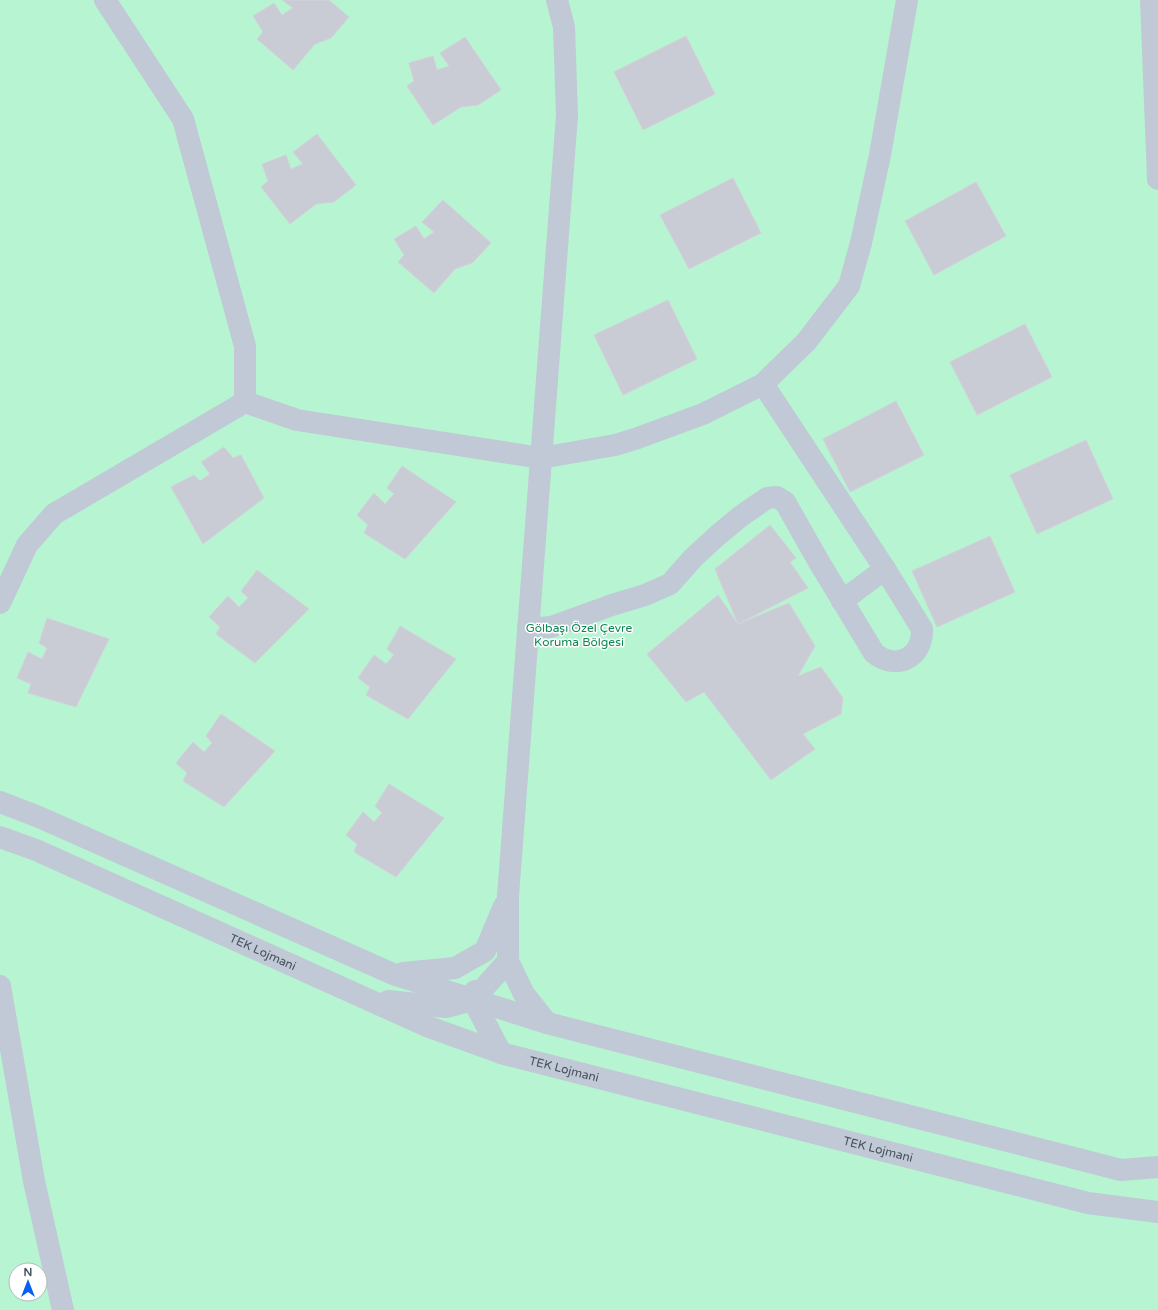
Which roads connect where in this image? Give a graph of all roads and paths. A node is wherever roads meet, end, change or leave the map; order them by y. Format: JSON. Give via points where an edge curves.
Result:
{"nodes":[{"id":1,"x":104,"y":0,"type":"edge"},
{"id":2,"x":557,"y":0,"type":"edge"},
{"id":3,"x":907,"y":0,"type":"edge"},
{"id":4,"x":1151,"y":0,"type":"edge"},
{"id":5,"x":1158,"y":179,"type":"edge"},
{"id":6,"x":763,"y":384,"type":"junction"},
{"id":7,"x":245,"y":402,"type":"junction"},
{"id":8,"x":541,"y":458,"type":"junction"},
{"id":9,"x":885,"y":569,"type":"junction"},
{"id":10,"x":842,"y":601,"type":"junction"},
{"id":11,"x":0,"y":603,"type":"edge"},
{"id":12,"x":528,"y":627,"type":"junction"},
{"id":13,"x":0,"y":802,"type":"edge"},
{"id":14,"x":0,"y":838,"type":"edge"},
{"id":15,"x":508,"y":896,"type":"junction"},
{"id":16,"x":485,"y":951,"type":"junction"},
{"id":17,"x":508,"y":961,"type":"junction"},
{"id":18,"x":393,"y":974,"type":"junction"},
{"id":19,"x":0,"y":986,"type":"edge"},
{"id":20,"x":366,"y":998,"type":"junction"},
{"id":21,"x":473,"y":1000,"type":"junction"},
{"id":22,"x":547,"y":1023,"type":"junction"},
{"id":23,"x":501,"y":1053,"type":"junction"},
{"id":24,"x":1158,"y":1167,"type":"edge"},
{"id":25,"x":1158,"y":1212,"type":"edge"},
{"id":26,"x":64,"y":1310,"type":"edge"}],
"edges":[{"from":1,"to":7,"type":"street","via":[[183,119],[245,346]]},
{"from":2,"to":8,"type":"street","via":[[564,27],[567,115]]},
{"from":3,"to":6,"type":"street","via":[[880,154],[849,286],[806,342]]},
{"from":4,"to":5,"type":"street"},
{"from":6,"to":8,"type":"street","via":[[703,414],[635,439]]},
{"from":6,"to":9,"type":"street"},
{"from":7,"to":8,"type":"street","via":[[297,420]]},
{"from":7,"to":11,"type":"street","via":[[54,514],[27,545]]},
{"from":8,"to":12,"type":"street"},
{"from":9,"to":10,"type":"street"},
{"from":9,"to":10,"type":"street","via":[[922,629],[920,645],[910,657],[895,662],[880,658],[874,653]]},
{"from":10,"to":12,"type":"street","via":[[785,502],[772,497],[766,498],[718,535],[670,584],[646,595],[551,627]]},
{"from":12,"to":15,"type":"street"},
{"from":13,"to":18,"type":"street"},
{"from":14,"to":20,"type":"street","name":"TEK Lojmani","via":[[36,850]]},
{"from":15,"to":16,"type":"street"},
{"from":15,"to":17,"type":"street"},
{"from":16,"to":18,"type":"street","via":[[455,968]]},
{"from":16,"to":21,"type":"street"},
{"from":17,"to":21,"type":"street"},
{"from":17,"to":22,"type":"street","via":[[524,994]]},
{"from":18,"to":21,"type":"street"},
{"from":19,"to":26,"type":"street","via":[[34,1181]]},
{"from":20,"to":21,"type":"street","via":[[446,1007]]},
{"from":20,"to":23,"type":"street","name":"TEK Lojmani","via":[[429,1027]]},
{"from":21,"to":22,"type":"street"},
{"from":21,"to":23,"type":"street"},
{"from":22,"to":24,"type":"street","via":[[1121,1170]]},
{"from":23,"to":25,"type":"street","name":"TEK Lojmani","via":[[1088,1203]]}]}
